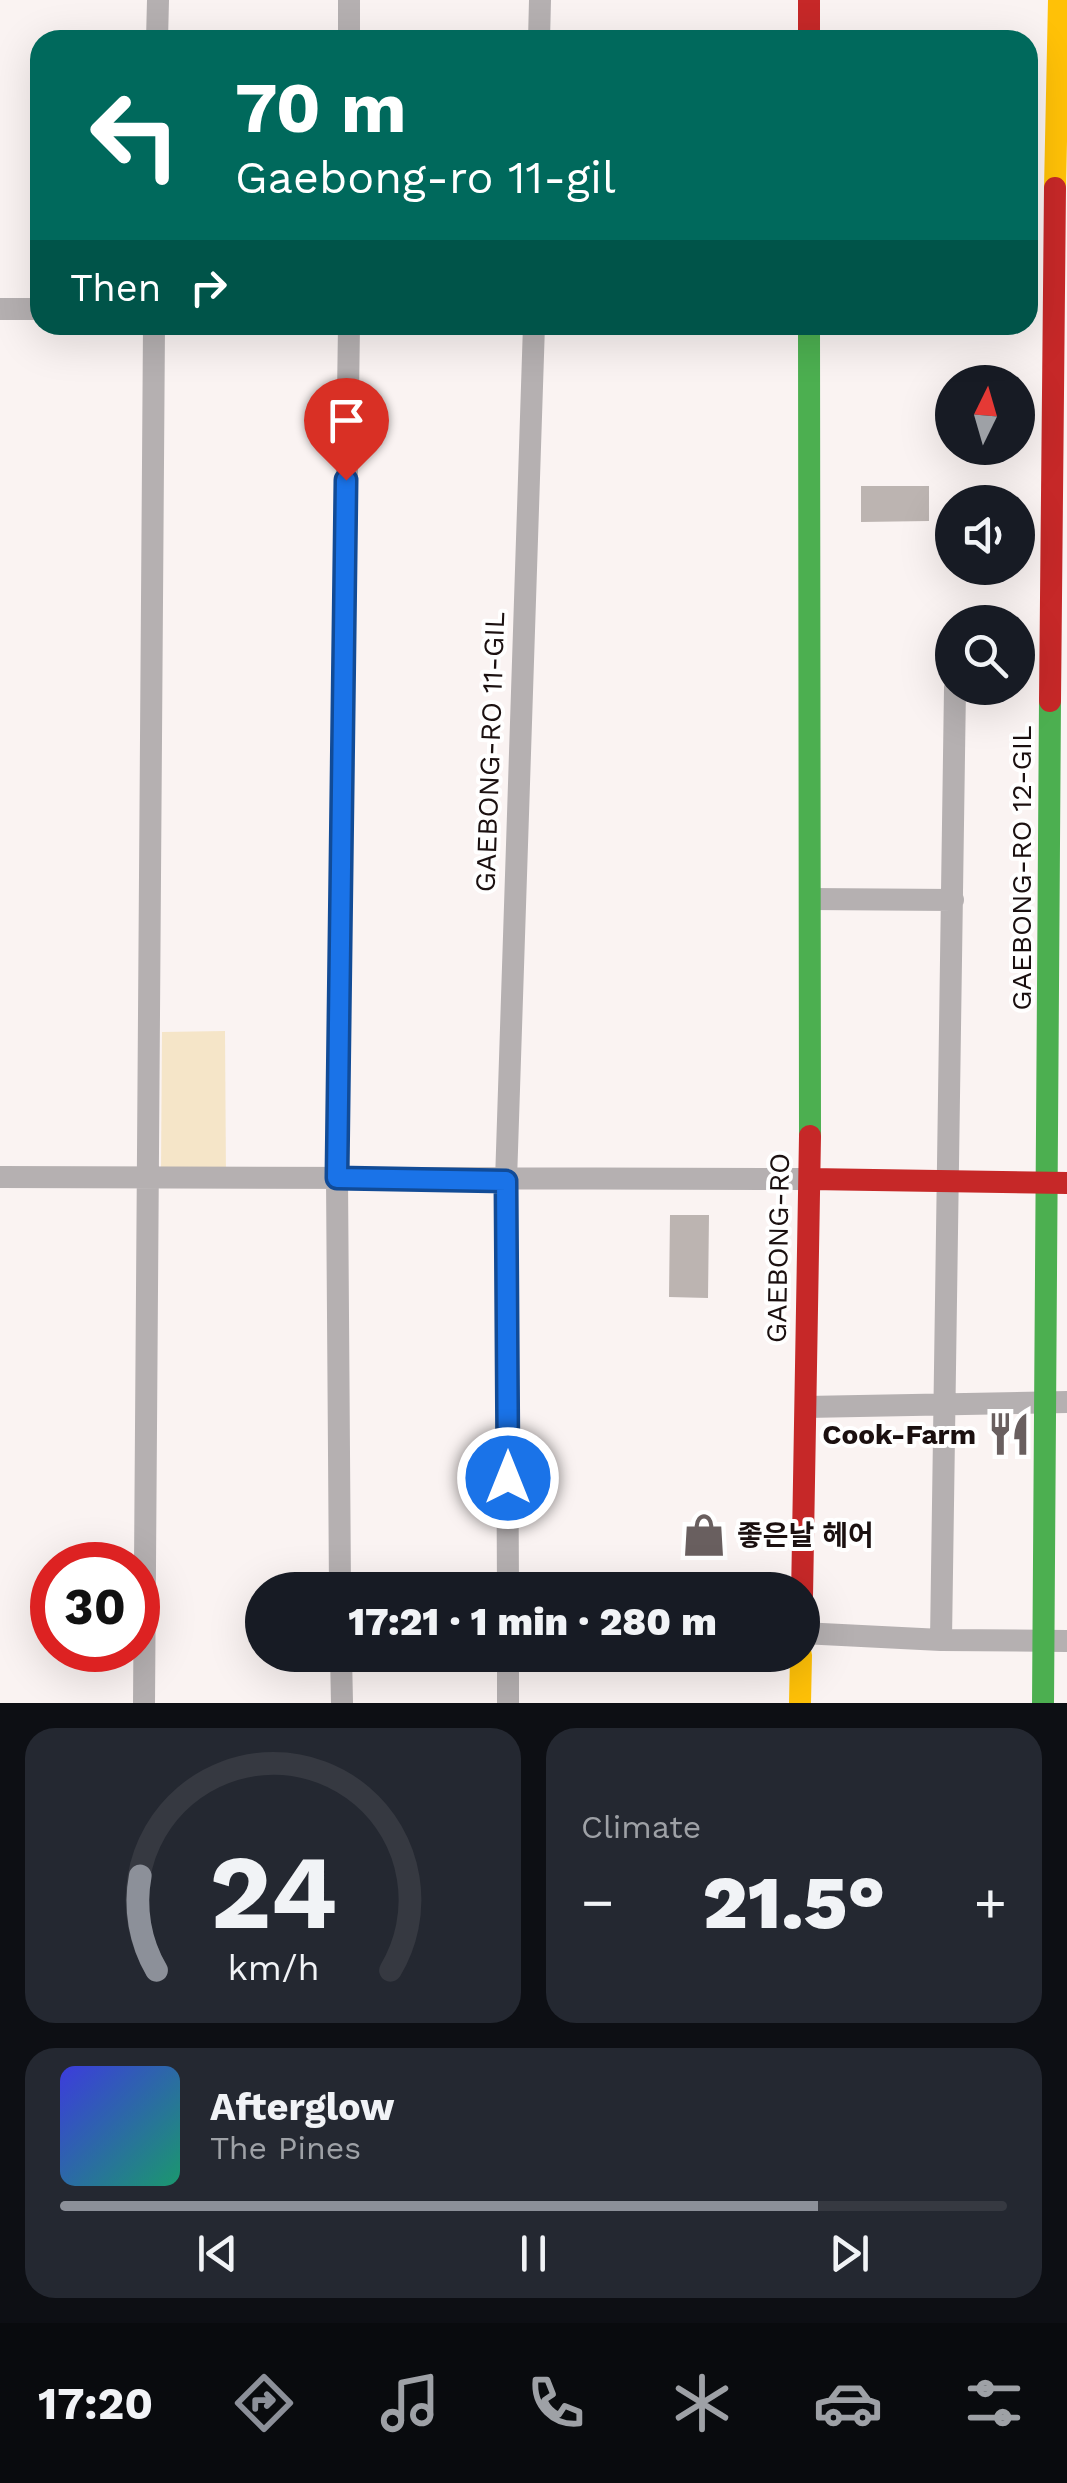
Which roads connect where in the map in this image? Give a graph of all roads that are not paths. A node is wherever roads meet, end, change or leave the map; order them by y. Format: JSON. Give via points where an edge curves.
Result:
{"nodes":[{"id":1,"x":158,"y":0,"type":"edge"},
{"id":2,"x":349,"y":0,"type":"edge"},
{"id":3,"x":540,"y":0,"type":"edge"},
{"id":4,"x":809,"y":0,"type":"edge"},
{"id":5,"x":1059,"y":0,"type":"edge"},
{"id":6,"x":157,"y":30,"type":"edge"},
{"id":7,"x":349,"y":30,"type":"edge"},
{"id":8,"x":539,"y":30,"type":"edge"},
{"id":9,"x":809,"y":30,"type":"edge"},
{"id":10,"x":1062,"y":106,"type":"edge"},
{"id":11,"x":0,"y":309,"type":"edge"},
{"id":12,"x":30,"y":309,"type":"edge"},
{"id":13,"x":1060,"y":313,"type":"edge"},
{"id":14,"x":154,"y":335,"type":"edge"},
{"id":15,"x":348,"y":335,"type":"edge"},
{"id":16,"x":534,"y":335,"type":"edge"},
{"id":17,"x":809,"y":335,"type":"edge"},
{"id":18,"x":955,"y":705,"type":"edge"},
{"id":19,"x":810,"y":899,"type":"junction"},
{"id":20,"x":952,"y":900,"type":"junction"},
{"id":21,"x":1059,"y":959,"type":"edge"},
{"id":22,"x":0,"y":1178,"type":"edge"},
{"id":23,"x":150,"y":1178,"type":"junction"},
{"id":24,"x":337,"y":1178,"type":"junction"},
{"id":25,"x":810,"y":1180,"type":"junction"},
{"id":26,"x":506,"y":1181,"type":"junction"},
{"id":27,"x":949,"y":1182,"type":"junction"},
{"id":28,"x":1058,"y":1183,"type":"edge"},
{"id":29,"x":1057,"y":1402,"type":"edge"},
{"id":30,"x":945,"y":1404,"type":"junction"},
{"id":31,"x":806,"y":1406,"type":"junction"},
{"id":32,"x":340,"y":1572,"type":"edge"},
{"id":33,"x":508,"y":1572,"type":"edge"},
{"id":34,"x":803,"y":1572,"type":"edge"},
{"id":35,"x":820,"y":1634,"type":"edge"},
{"id":36,"x":941,"y":1640,"type":"junction"},
{"id":37,"x":1043,"y":1640,"type":"junction"},
{"id":38,"x":1067,"y":1640,"type":"edge"},
{"id":39,"x":341,"y":1672,"type":"edge"},
{"id":40,"x":508,"y":1672,"type":"edge"},
{"id":41,"x":801,"y":1672,"type":"edge"},
{"id":42,"x":144,"y":1703,"type":"edge"},
{"id":43,"x":342,"y":1703,"type":"edge"},
{"id":44,"x":508,"y":1703,"type":"edge"},
{"id":45,"x":800,"y":1703,"type":"edge"},
{"id":46,"x":1043,"y":1703,"type":"edge"}],
"edges":[{"from":1,"to":6,"type":"street"},
{"from":2,"to":7,"type":"street"},
{"from":3,"to":8,"type":"street"},
{"from":4,"to":9,"type":"street"},
{"from":5,"to":10,"type":"street","name":"GAEBONG-RO 12-GIL"},
{"from":10,"to":13,"type":"street","name":"GAEBONG-RO 12-GIL"},
{"from":11,"to":12,"type":"street"},
{"from":13,"to":21,"type":"street","name":"GAEBONG-RO 12-GIL"},
{"from":14,"to":23,"type":"street"},
{"from":15,"to":24,"type":"street"},
{"from":16,"to":26,"type":"street","name":"GAEBONG-RO 11-GIL"},
{"from":17,"to":19,"type":"street","name":"GAEBONG-RO"},
{"from":18,"to":20,"type":"street"},
{"from":19,"to":20,"type":"street"},
{"from":19,"to":25,"type":"street","name":"GAEBONG-RO"},
{"from":20,"to":27,"type":"street"},
{"from":21,"to":28,"type":"street","name":"GAEBONG-RO 12-GIL"},
{"from":22,"to":23,"type":"street"},
{"from":23,"to":24,"type":"street"},
{"from":23,"to":42,"type":"street"},
{"from":24,"to":26,"type":"street"},
{"from":24,"to":32,"type":"street"},
{"from":25,"to":26,"type":"street"},
{"from":25,"to":27,"type":"street"},
{"from":25,"to":31,"type":"street","name":"GAEBONG-RO"},
{"from":26,"to":33,"type":"street","name":"GAEBONG-RO 11-GIL"},
{"from":27,"to":28,"type":"street"},
{"from":27,"to":30,"type":"street"},
{"from":28,"to":29,"type":"street","name":"GAEBONG-RO 12-GIL"},
{"from":29,"to":30,"type":"street"},
{"from":29,"to":37,"type":"street","name":"GAEBONG-RO 12-GIL"},
{"from":30,"to":31,"type":"street"},
{"from":30,"to":36,"type":"street"},
{"from":31,"to":34,"type":"street","name":"GAEBONG-RO"},
{"from":35,"to":36,"type":"street"},
{"from":36,"to":37,"type":"street"},
{"from":37,"to":38,"type":"street"},
{"from":37,"to":46,"type":"street","name":"GAEBONG-RO 12-GIL"},
{"from":39,"to":43,"type":"street"},
{"from":40,"to":44,"type":"street"},
{"from":41,"to":45,"type":"street"}]}
